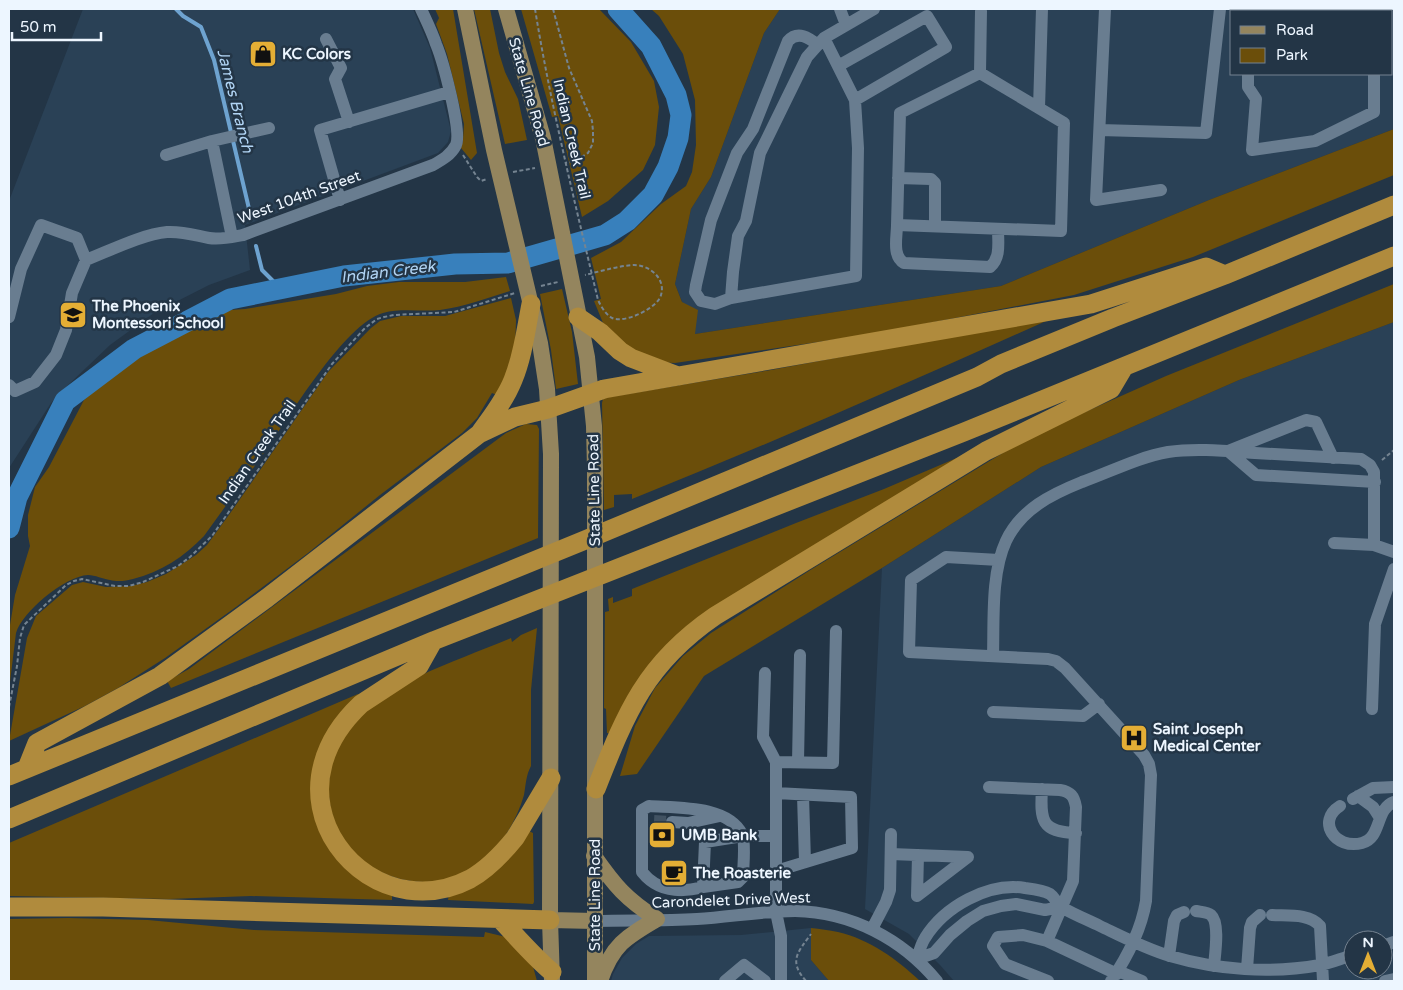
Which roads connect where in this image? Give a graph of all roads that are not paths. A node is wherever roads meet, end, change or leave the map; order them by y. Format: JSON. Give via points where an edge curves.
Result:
{"nodes":[{"id":1,"x":421,"y":9,"type":"edge"},
{"id":2,"x":465,"y":9,"type":"edge"},
{"id":3,"x":506,"y":9,"type":"edge"},
{"id":4,"x":840,"y":9,"type":"edge"},
{"id":5,"x":874,"y":9,"type":"edge"},
{"id":6,"x":1042,"y":9,"type":"edge"},
{"id":7,"x":1106,"y":9,"type":"edge"},
{"id":8,"x":1220,"y":9,"type":"edge"},
{"id":9,"x":983,"y":10,"type":"edge"},
{"id":10,"x":846,"y":25,"type":"junction"},
{"id":11,"x":326,"y":39,"type":"dead end"},
{"id":12,"x":821,"y":42,"type":"junction"},
{"id":13,"x":838,"y":66,"type":"junction"},
{"id":14,"x":980,"y":73,"type":"junction"},
{"id":15,"x":1248,"y":75,"type":"edge"},
{"id":16,"x":1374,"y":75,"type":"edge"},
{"id":17,"x":449,"y":92,"type":"junction"},
{"id":18,"x":855,"y":100,"type":"junction"},
{"id":19,"x":1039,"y":108,"type":"junction"},
{"id":20,"x":349,"y":122,"type":"junction"},
{"id":21,"x":269,"y":128,"type":"dead end"},
{"id":22,"x":1100,"y":130,"type":"junction"},
{"id":23,"x":214,"y":140,"type":"junction"},
{"id":24,"x":166,"y":155,"type":"dead end"},
{"id":25,"x":898,"y":178,"type":"junction"},
{"id":26,"x":1161,"y":190,"type":"dead end"},
{"id":27,"x":340,"y":200,"type":"junction"},
{"id":28,"x":1394,"y":205,"type":"edge"},
{"id":29,"x":897,"y":225,"type":"junction"},
{"id":30,"x":935,"y":226,"type":"junction"},
{"id":31,"x":998,"y":229,"type":"junction"},
{"id":32,"x":232,"y":237,"type":"junction"},
{"id":33,"x":1394,"y":256,"type":"edge"},
{"id":34,"x":86,"y":260,"type":"junction"},
{"id":35,"x":1225,"y":275,"type":"junction"},
{"id":36,"x":530,"y":294,"type":"junction"},
{"id":37,"x":731,"y":298,"type":"junction"},
{"id":38,"x":9,"y":317,"type":"edge"},
{"id":39,"x":578,"y":317,"type":"junction"},
{"id":40,"x":1124,"y":367,"type":"junction"},
{"id":41,"x":679,"y":376,"type":"junction"},
{"id":42,"x":9,"y":385,"type":"edge"},
{"id":43,"x":591,"y":393,"type":"junction"},
{"id":44,"x":548,"y":409,"type":"junction"},
{"id":45,"x":479,"y":434,"type":"junction"},
{"id":46,"x":1228,"y":451,"type":"junction"},
{"id":47,"x":1333,"y":458,"type":"junction"},
{"id":48,"x":1375,"y":482,"type":"junction"},
{"id":49,"x":1334,"y":543,"type":"dead end"},
{"id":50,"x":1374,"y":545,"type":"junction"},
{"id":51,"x":1394,"y":552,"type":"edge"},
{"id":52,"x":999,"y":560,"type":"junction"},
{"id":53,"x":1394,"y":569,"type":"edge"},
{"id":54,"x":836,"y":631,"type":"dead end"},
{"id":55,"x":433,"y":641,"type":"junction"},
{"id":56,"x":800,"y":655,"type":"dead end"},
{"id":57,"x":993,"y":656,"type":"junction"},
{"id":58,"x":765,"y":673,"type":"dead end"},
{"id":59,"x":1099,"y":704,"type":"junction"},
{"id":60,"x":1372,"y":709,"type":"dead end"},
{"id":61,"x":993,"y":712,"type":"dead end"},
{"id":62,"x":776,"y":762,"type":"junction"},
{"id":63,"x":798,"y":762,"type":"junction"},
{"id":64,"x":17,"y":773,"type":"edge"},
{"id":65,"x":552,"y":778,"type":"junction"},
{"id":66,"x":989,"y":787,"type":"dead end"},
{"id":67,"x":1394,"y":788,"type":"edge"},
{"id":68,"x":596,"y":789,"type":"junction"},
{"id":69,"x":1042,"y":789,"type":"junction"},
{"id":70,"x":776,"y":793,"type":"junction"},
{"id":71,"x":803,"y":794,"type":"junction"},
{"id":72,"x":1394,"y":802,"type":"edge"},
{"id":73,"x":1340,"y":806,"type":"dead end"},
{"id":74,"x":720,"y":816,"type":"junction"},
{"id":75,"x":11,"y":818,"type":"edge"},
{"id":76,"x":1380,"y":818,"type":"junction"},
{"id":77,"x":672,"y":822,"type":"tunnel mouth"},
{"id":78,"x":1076,"y":833,"type":"junction"},
{"id":79,"x":892,"y":834,"type":"dead end"},
{"id":80,"x":743,"y":836,"type":"junction"},
{"id":81,"x":776,"y":836,"type":"junction"},
{"id":82,"x":891,"y":854,"type":"junction"},
{"id":83,"x":918,"y":855,"type":"dead end"},
{"id":84,"x":594,"y":856,"type":"junction"},
{"id":85,"x":805,"y":862,"type":"junction"},
{"id":86,"x":776,"y":871,"type":"junction"},
{"id":87,"x":704,"y":887,"type":"junction"},
{"id":88,"x":15,"y":907,"type":"edge"},
{"id":89,"x":1060,"y":907,"type":"junction"},
{"id":90,"x":776,"y":912,"type":"junction"},
{"id":91,"x":500,"y":919,"type":"junction"},
{"id":92,"x":658,"y":919,"type":"junction"},
{"id":93,"x":550,"y":920,"type":"junction"},
{"id":94,"x":595,"y":921,"type":"junction"},
{"id":95,"x":872,"y":929,"type":"junction"},
{"id":96,"x":1047,"y":941,"type":"junction"},
{"id":97,"x":1134,"y":943,"type":"junction"},
{"id":98,"x":1169,"y":956,"type":"junction"},
{"id":99,"x":1343,"y":958,"type":"edge"},
{"id":100,"x":916,"y":959,"type":"junction"},
{"id":101,"x":1322,"y":965,"type":"junction"},
{"id":102,"x":1214,"y":966,"type":"junction"},
{"id":103,"x":1248,"y":969,"type":"junction"},
{"id":104,"x":1115,"y":975,"type":"edge"},
{"id":105,"x":552,"y":977,"type":"edge"},
{"id":106,"x":1394,"y":979,"type":"edge"},
{"id":107,"x":595,"y":981,"type":"edge"},
{"id":108,"x":600,"y":981,"type":"edge"},
{"id":109,"x":724,"y":981,"type":"edge"},
{"id":110,"x":765,"y":981,"type":"edge"},
{"id":111,"x":782,"y":981,"type":"edge"},
{"id":112,"x":937,"y":981,"type":"edge"},
{"id":113,"x":1048,"y":981,"type":"edge"},
{"id":114,"x":1142,"y":981,"type":"edge"},
{"id":115,"x":1323,"y":981,"type":"edge"},
{"id":116,"x":1385,"y":981,"type":"edge"}],
"edges":[{"from":1,"to":17,"type":"street","via":[[437,45]]},
{"from":2,"to":36,"type":"main road","via":[[494,150]]},
{"from":3,"to":39,"type":"main road","name":"State Line Road","via":[[543,138],[569,286]]},
{"from":4,"to":10,"type":"street"},
{"from":5,"to":10,"type":"street"},
{"from":6,"to":19,"type":"street"},
{"from":7,"to":22,"type":"street"},
{"from":8,"to":22,"type":"street","via":[[1206,133]]},
{"from":9,"to":14,"type":"street"},
{"from":10,"to":12,"type":"street"},
{"from":11,"to":20,"type":"street","via":[[341,68],[335,79]]},
{"from":12,"to":13,"type":"street"},
{"from":12,"to":37,"type":"street","via":[[807,57],[760,153],[746,221],[738,236]]},
{"from":12,"to":37,"type":"street","via":[[799,35],[788,41],[753,129],[737,153],[711,220],[695,292],[701,301],[707,303]]},
{"from":13,"to":18,"type":"street"},
{"from":13,"to":18,"type":"street","via":[[927,16],[946,47]]},
{"from":14,"to":19,"type":"street"},
{"from":14,"to":25,"type":"street","via":[[900,113]]},
{"from":15,"to":16,"type":"street","via":[[1248,87],[1256,99],[1252,150],[1315,141],[1374,112]]},
{"from":17,"to":20,"type":"street"},
{"from":17,"to":27,"type":"street","name":"West 104th Street","via":[[458,132],[456,145],[446,158]]},
{"from":18,"to":37,"type":"street","via":[[858,148],[856,276]]},
{"from":19,"to":31,"type":"street","via":[[1064,123],[1061,231]]},
{"from":20,"to":27,"type":"street","via":[[320,130]]},
{"from":21,"to":23,"type":"street"},
{"from":22,"to":26,"type":"street","via":[[1096,200]]},
{"from":23,"to":24,"type":"street"},
{"from":23,"to":32,"type":"street"},
{"from":25,"to":29,"type":"street"},
{"from":25,"to":30,"type":"street","via":[[931,179],[935,183]]},
{"from":27,"to":32,"type":"street","name":"West 104th Street"},
{"from":28,"to":35,"type":"highway"},
{"from":29,"to":30,"type":"street"},
{"from":29,"to":31,"type":"street","via":[[897,255],[904,263],[990,267],[997,258]]},
{"from":30,"to":31,"type":"street"},
{"from":32,"to":34,"type":"street","name":"West 104th Street","via":[[210,238],[165,232]]},
{"from":33,"to":40,"type":"highway"},
{"from":34,"to":38,"type":"street","via":[[77,238],[40,225],[21,269]]},
{"from":34,"to":42,"type":"street","via":[[72,293],[66,330],[56,355],[34,382],[15,392]]},
{"from":35,"to":41,"type":"highway","via":[[1206,267],[1090,304]]},
{"from":35,"to":64,"type":"highway","via":[[1001,364],[977,377],[634,520]]},
{"from":36,"to":44,"type":"main road","via":[[544,366]]},
{"from":36,"to":45,"type":"highway","via":[[520,360],[513,381]]},
{"from":39,"to":41,"type":"highway","via":[[600,332],[620,352]]},
{"from":39,"to":43,"type":"main road","name":"State Line Road"},
{"from":40,"to":55,"type":"highway"},
{"from":40,"to":68,"type":"highway","via":[[1111,389],[986,451],[692,632],[661,663],[635,699],[621,725]]},
{"from":41,"to":43,"type":"highway"},
{"from":43,"to":44,"type":"highway"},
{"from":43,"to":68,"type":"main road","name":"State Line Road","via":[[595,478]]},
{"from":44,"to":45,"type":"highway","via":[[515,417]]},
{"from":44,"to":65,"type":"main road"},
{"from":45,"to":64,"type":"highway","via":[[168,671],[38,743]]},
{"from":46,"to":47,"type":"street"},
{"from":46,"to":47,"type":"street","via":[[1306,420],[1316,422]]},
{"from":46,"to":48,"type":"street","via":[[1256,475]]},
{"from":46,"to":52,"type":"street","via":[[1168,452],[1151,456],[1058,492],[1040,502],[1014,527]]},
{"from":47,"to":48,"type":"street","via":[[1361,460],[1370,465]]},
{"from":48,"to":50,"type":"street"},
{"from":49,"to":50,"type":"street"},
{"from":50,"to":51,"type":"street"},
{"from":52,"to":57,"type":"street"},
{"from":52,"to":57,"type":"street","via":[[946,557],[911,580],[909,652]]},
{"from":53,"to":60,"type":"street","via":[[1374,624]]},
{"from":54,"to":63,"type":"street","via":[[833,763]]},
{"from":55,"to":65,"type":"highway","via":[[419,666],[354,711],[336,734],[326,754],[320,776],[320,801],[328,829],[346,857],[373,879],[398,888],[429,891],[457,884],[485,869],[508,846]]},
{"from":55,"to":75,"type":"highway"},
{"from":56,"to":63,"type":"street"},
{"from":57,"to":59,"type":"street","via":[[1056,661]]},
{"from":58,"to":62,"type":"street","via":[[763,737]]},
{"from":59,"to":61,"type":"street","via":[[1083,716]]},
{"from":59,"to":97,"type":"street","via":[[1144,755],[1152,775],[1148,884],[1143,919]]},
{"from":62,"to":63,"type":"street"},
{"from":62,"to":70,"type":"street"},
{"from":65,"to":93,"type":"main road"},
{"from":66,"to":69,"type":"street"},
{"from":67,"to":76,"type":"street","via":[[1373,788],[1355,798],[1373,807]]},
{"from":68,"to":84,"type":"main road","name":"State Line Road"},
{"from":69,"to":78,"type":"street","via":[[1040,813],[1046,824],[1056,831]]},
{"from":69,"to":78,"type":"street","via":[[1068,792],[1074,798]]},
{"from":70,"to":71,"type":"street"},
{"from":70,"to":81,"type":"street"},
{"from":71,"to":85,"type":"street"},
{"from":71,"to":85,"type":"street","via":[[851,797],[852,848]]},
{"from":72,"to":76,"type":"street","via":[[1387,805]]},
{"from":73,"to":76,"type":"street","via":[[1329,819],[1336,840],[1344,843],[1361,843],[1370,839]]},
{"from":74,"to":77,"type":"street","via":[[688,823]]},
{"from":74,"to":80,"type":"street","via":[[734,824]]},
{"from":74,"to":87,"type":"street","via":[[711,811],[649,806],[642,810],[648,821],[642,872],[646,877],[667,890]]},
{"from":78,"to":89,"type":"street","via":[[1073,881]]},
{"from":79,"to":82,"type":"street"},
{"from":80,"to":81,"type":"street"},
{"from":80,"to":87,"type":"street","via":[[743,877],[738,882]]},
{"from":80,"to":87,"type":"street","via":[[705,842]]},
{"from":81,"to":86,"type":"street"},
{"from":82,"to":83,"type":"street"},
{"from":82,"to":95,"type":"street","via":[[890,890]]},
{"from":84,"to":92,"type":"main road","via":[[628,899]]},
{"from":84,"to":94,"type":"main road","name":"State Line Road"},
{"from":85,"to":86,"type":"street"},
{"from":86,"to":90,"type":"street"},
{"from":88,"to":91,"type":"highway"},
{"from":89,"to":96,"type":"street"},
{"from":89,"to":97,"type":"street"},
{"from":89,"to":100,"type":"street","via":[[1044,910],[1016,904],[983,912],[961,925],[934,953]]},
{"from":89,"to":100,"type":"street","via":[[1051,895],[1039,890],[1011,887],[980,892],[940,920],[925,938]]},
{"from":90,"to":92,"type":"street","name":"Carondelet Drive West"},
{"from":90,"to":95,"type":"street","name":"Carondelet Drive West","via":[[822,913]]},
{"from":90,"to":111,"type":"street","via":[[781,936]]},
{"from":91,"to":93,"type":"highway"},
{"from":91,"to":105,"type":"highway"},
{"from":92,"to":94,"type":"street","name":"Carondelet Drive West"},
{"from":92,"to":108,"type":"main road","via":[[622,941]]},
{"from":93,"to":94,"type":"main road"},
{"from":93,"to":105,"type":"main road"},
{"from":94,"to":107,"type":"main road","name":"State Line Road"},
{"from":95,"to":100,"type":"street","name":"Carondelet Drive West"},
{"from":96,"to":104,"type":"street"},
{"from":96,"to":113,"type":"street","via":[[1023,935],[998,937],[993,946],[1005,964]]},
{"from":97,"to":98,"type":"street"},
{"from":97,"to":104,"type":"street"},
{"from":98,"to":102,"type":"street"},
{"from":98,"to":102,"type":"street","via":[[1177,915],[1204,912],[1216,922]]},
{"from":99,"to":101,"type":"street"},
{"from":100,"to":112,"type":"street","name":"Carondelet Drive West"},
{"from":101,"to":103,"type":"street"},
{"from":101,"to":103,"type":"street","via":[[1320,926],[1316,921],[1266,915],[1252,922]]},
{"from":101,"to":115,"type":"street"},
{"from":102,"to":103,"type":"street"},
{"from":104,"to":114,"type":"street"},
{"from":106,"to":116,"type":"street"},
{"from":109,"to":110,"type":"street","via":[[744,965]]}]}
